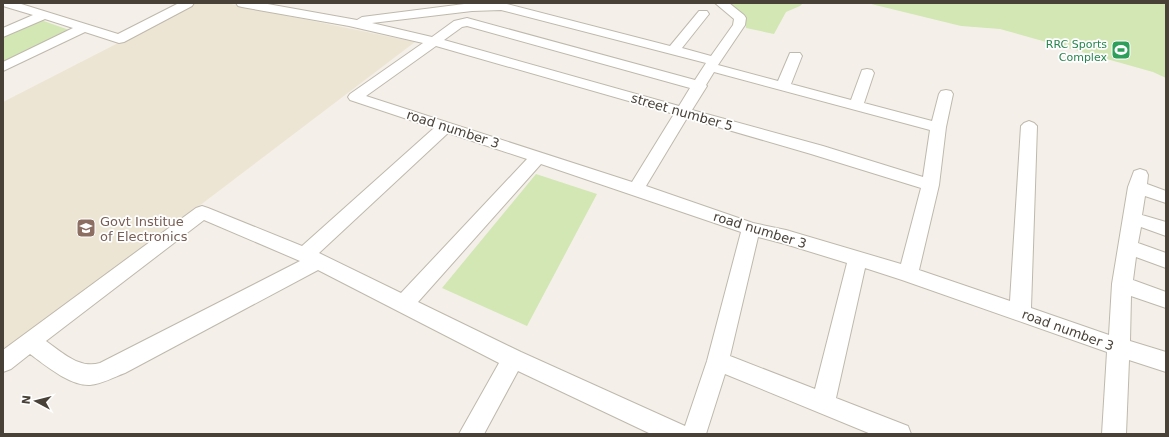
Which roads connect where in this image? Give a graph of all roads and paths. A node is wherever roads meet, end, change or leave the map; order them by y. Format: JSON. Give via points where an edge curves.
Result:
{"nodes":[{"id":1,"x":6,"y":3,"type":"edge"},
{"id":2,"x":188,"y":3,"type":"edge"},
{"id":3,"x":242,"y":3,"type":"edge"},
{"id":4,"x":515,"y":3,"type":"edge"},
{"id":5,"x":721,"y":3,"type":"edge"},
{"id":6,"x":472,"y":5,"type":"edge"},
{"id":7,"x":495,"y":5,"type":"edge"},
{"id":8,"x":703,"y":14,"type":"dead end"},
{"id":9,"x":44,"y":15,"type":"junction"},
{"id":10,"x":349,"y":22,"type":"junction"},
{"id":11,"x":467,"y":22,"type":"junction"},
{"id":12,"x":84,"y":28,"type":"junction"},
{"id":13,"x":3,"y":33,"type":"edge"},
{"id":14,"x":433,"y":41,"type":"junction"},
{"id":15,"x":673,"y":51,"type":"junction"},
{"id":16,"x":795,"y":56,"type":"dead end"},
{"id":17,"x":712,"y":64,"type":"junction"},
{"id":18,"x":3,"y":67,"type":"edge"},
{"id":19,"x":867,"y":72,"type":"dead end"},
{"id":20,"x":700,"y":86,"type":"junction"},
{"id":21,"x":783,"y":86,"type":"junction"},
{"id":22,"x":946,"y":94,"type":"dead end"},
{"id":23,"x":856,"y":106,"type":"junction"},
{"id":24,"x":682,"y":113,"type":"junction"},
{"id":25,"x":446,"y":126,"type":"junction"},
{"id":26,"x":1029,"y":126,"type":"dead end"},
{"id":27,"x":938,"y":127,"type":"junction"},
{"id":28,"x":538,"y":157,"type":"junction"},
{"id":29,"x":930,"y":185,"type":"junction"},
{"id":30,"x":636,"y":189,"type":"junction"},
{"id":31,"x":1166,"y":197,"type":"edge"},
{"id":32,"x":1133,"y":218,"type":"junction"},
{"id":33,"x":751,"y":229,"type":"junction"},
{"id":34,"x":1166,"y":229,"type":"edge"},
{"id":35,"x":1128,"y":247,"type":"junction"},
{"id":36,"x":311,"y":258,"type":"junction"},
{"id":37,"x":857,"y":259,"type":"junction"},
{"id":38,"x":1166,"y":261,"type":"edge"},
{"id":39,"x":908,"y":274,"type":"junction"},
{"id":40,"x":1122,"y":284,"type":"junction"},
{"id":41,"x":1166,"y":300,"type":"edge"},
{"id":42,"x":403,"y":304,"type":"junction"},
{"id":43,"x":1020,"y":313,"type":"junction"},
{"id":44,"x":30,"y":342,"type":"junction"},
{"id":45,"x":1118,"y":347,"type":"junction"},
{"id":46,"x":512,"y":359,"type":"junction"},
{"id":47,"x":718,"y":361,"type":"junction"},
{"id":48,"x":3,"y":362,"type":"edge"},
{"id":49,"x":1166,"y":362,"type":"edge"},
{"id":50,"x":823,"y":403,"type":"junction"},
{"id":51,"x":471,"y":434,"type":"edge"},
{"id":52,"x":677,"y":434,"type":"edge"},
{"id":53,"x":694,"y":434,"type":"edge"},
{"id":54,"x":899,"y":434,"type":"edge"},
{"id":55,"x":1114,"y":434,"type":"edge"}],
"edges":[{"from":1,"to":9,"type":"street"},
{"from":2,"to":12,"type":"street","via":[[119,39]]},
{"from":3,"to":10,"type":"street","via":[[319,11]]},
{"from":4,"to":7,"type":"street"},
{"from":5,"to":17,"type":"street","via":[[740,18],[739,25]]},
{"from":6,"to":7,"type":"street"},
{"from":6,"to":10,"type":"street"},
{"from":6,"to":11,"type":"street"},
{"from":7,"to":15,"type":"street"},
{"from":8,"to":15,"type":"street"},
{"from":9,"to":12,"type":"street"},
{"from":9,"to":13,"type":"street"},
{"from":10,"to":14,"type":"street","name":"street number 5"},
{"from":11,"to":14,"type":"street","via":[[458,24]]},
{"from":11,"to":20,"type":"street"},
{"from":12,"to":18,"type":"street"},
{"from":14,"to":24,"type":"street","name":"street number 5"},
{"from":14,"to":25,"type":"street","name":"road number 3","via":[[355,97]]},
{"from":15,"to":17,"type":"street"},
{"from":16,"to":21,"type":"street"},
{"from":17,"to":20,"type":"street"},
{"from":17,"to":21,"type":"street"},
{"from":19,"to":23,"type":"street"},
{"from":20,"to":24,"type":"street"},
{"from":21,"to":23,"type":"street"},
{"from":22,"to":27,"type":"street"},
{"from":23,"to":27,"type":"street"},
{"from":24,"to":29,"type":"street","name":"street number 5","via":[[817,150]]},
{"from":24,"to":30,"type":"street"},
{"from":25,"to":28,"type":"street","name":"road number 3"},
{"from":25,"to":36,"type":"street"},
{"from":26,"to":43,"type":"street"},
{"from":27,"to":29,"type":"street"},
{"from":28,"to":30,"type":"street","name":"road number 3"},
{"from":28,"to":42,"type":"street"},
{"from":29,"to":39,"type":"street"},
{"from":30,"to":33,"type":"street","name":"road number 3"},
{"from":31,"to":32,"type":"street","via":[[1138,181]]},
{"from":32,"to":34,"type":"street"},
{"from":32,"to":35,"type":"street"},
{"from":33,"to":37,"type":"street","name":"road number 3"},
{"from":33,"to":47,"type":"street"},
{"from":35,"to":38,"type":"street"},
{"from":35,"to":40,"type":"street"},
{"from":36,"to":42,"type":"street"},
{"from":36,"to":44,"type":"street","via":[[102,372],[86,375],[78,372],[64,366]]},
{"from":36,"to":44,"type":"street","via":[[202,212]]},
{"from":37,"to":39,"type":"street","name":"road number 3"},
{"from":37,"to":50,"type":"street"},
{"from":39,"to":43,"type":"street","name":"road number 3"},
{"from":40,"to":41,"type":"street"},
{"from":40,"to":45,"type":"street"},
{"from":42,"to":46,"type":"street"},
{"from":43,"to":45,"type":"street","name":"road number 3"},
{"from":44,"to":48,"type":"street"},
{"from":45,"to":49,"type":"street","name":"road number 3"},
{"from":45,"to":55,"type":"street"},
{"from":46,"to":51,"type":"street"},
{"from":46,"to":52,"type":"street"},
{"from":47,"to":50,"type":"street"},
{"from":47,"to":53,"type":"street"},
{"from":50,"to":54,"type":"street"}]}
